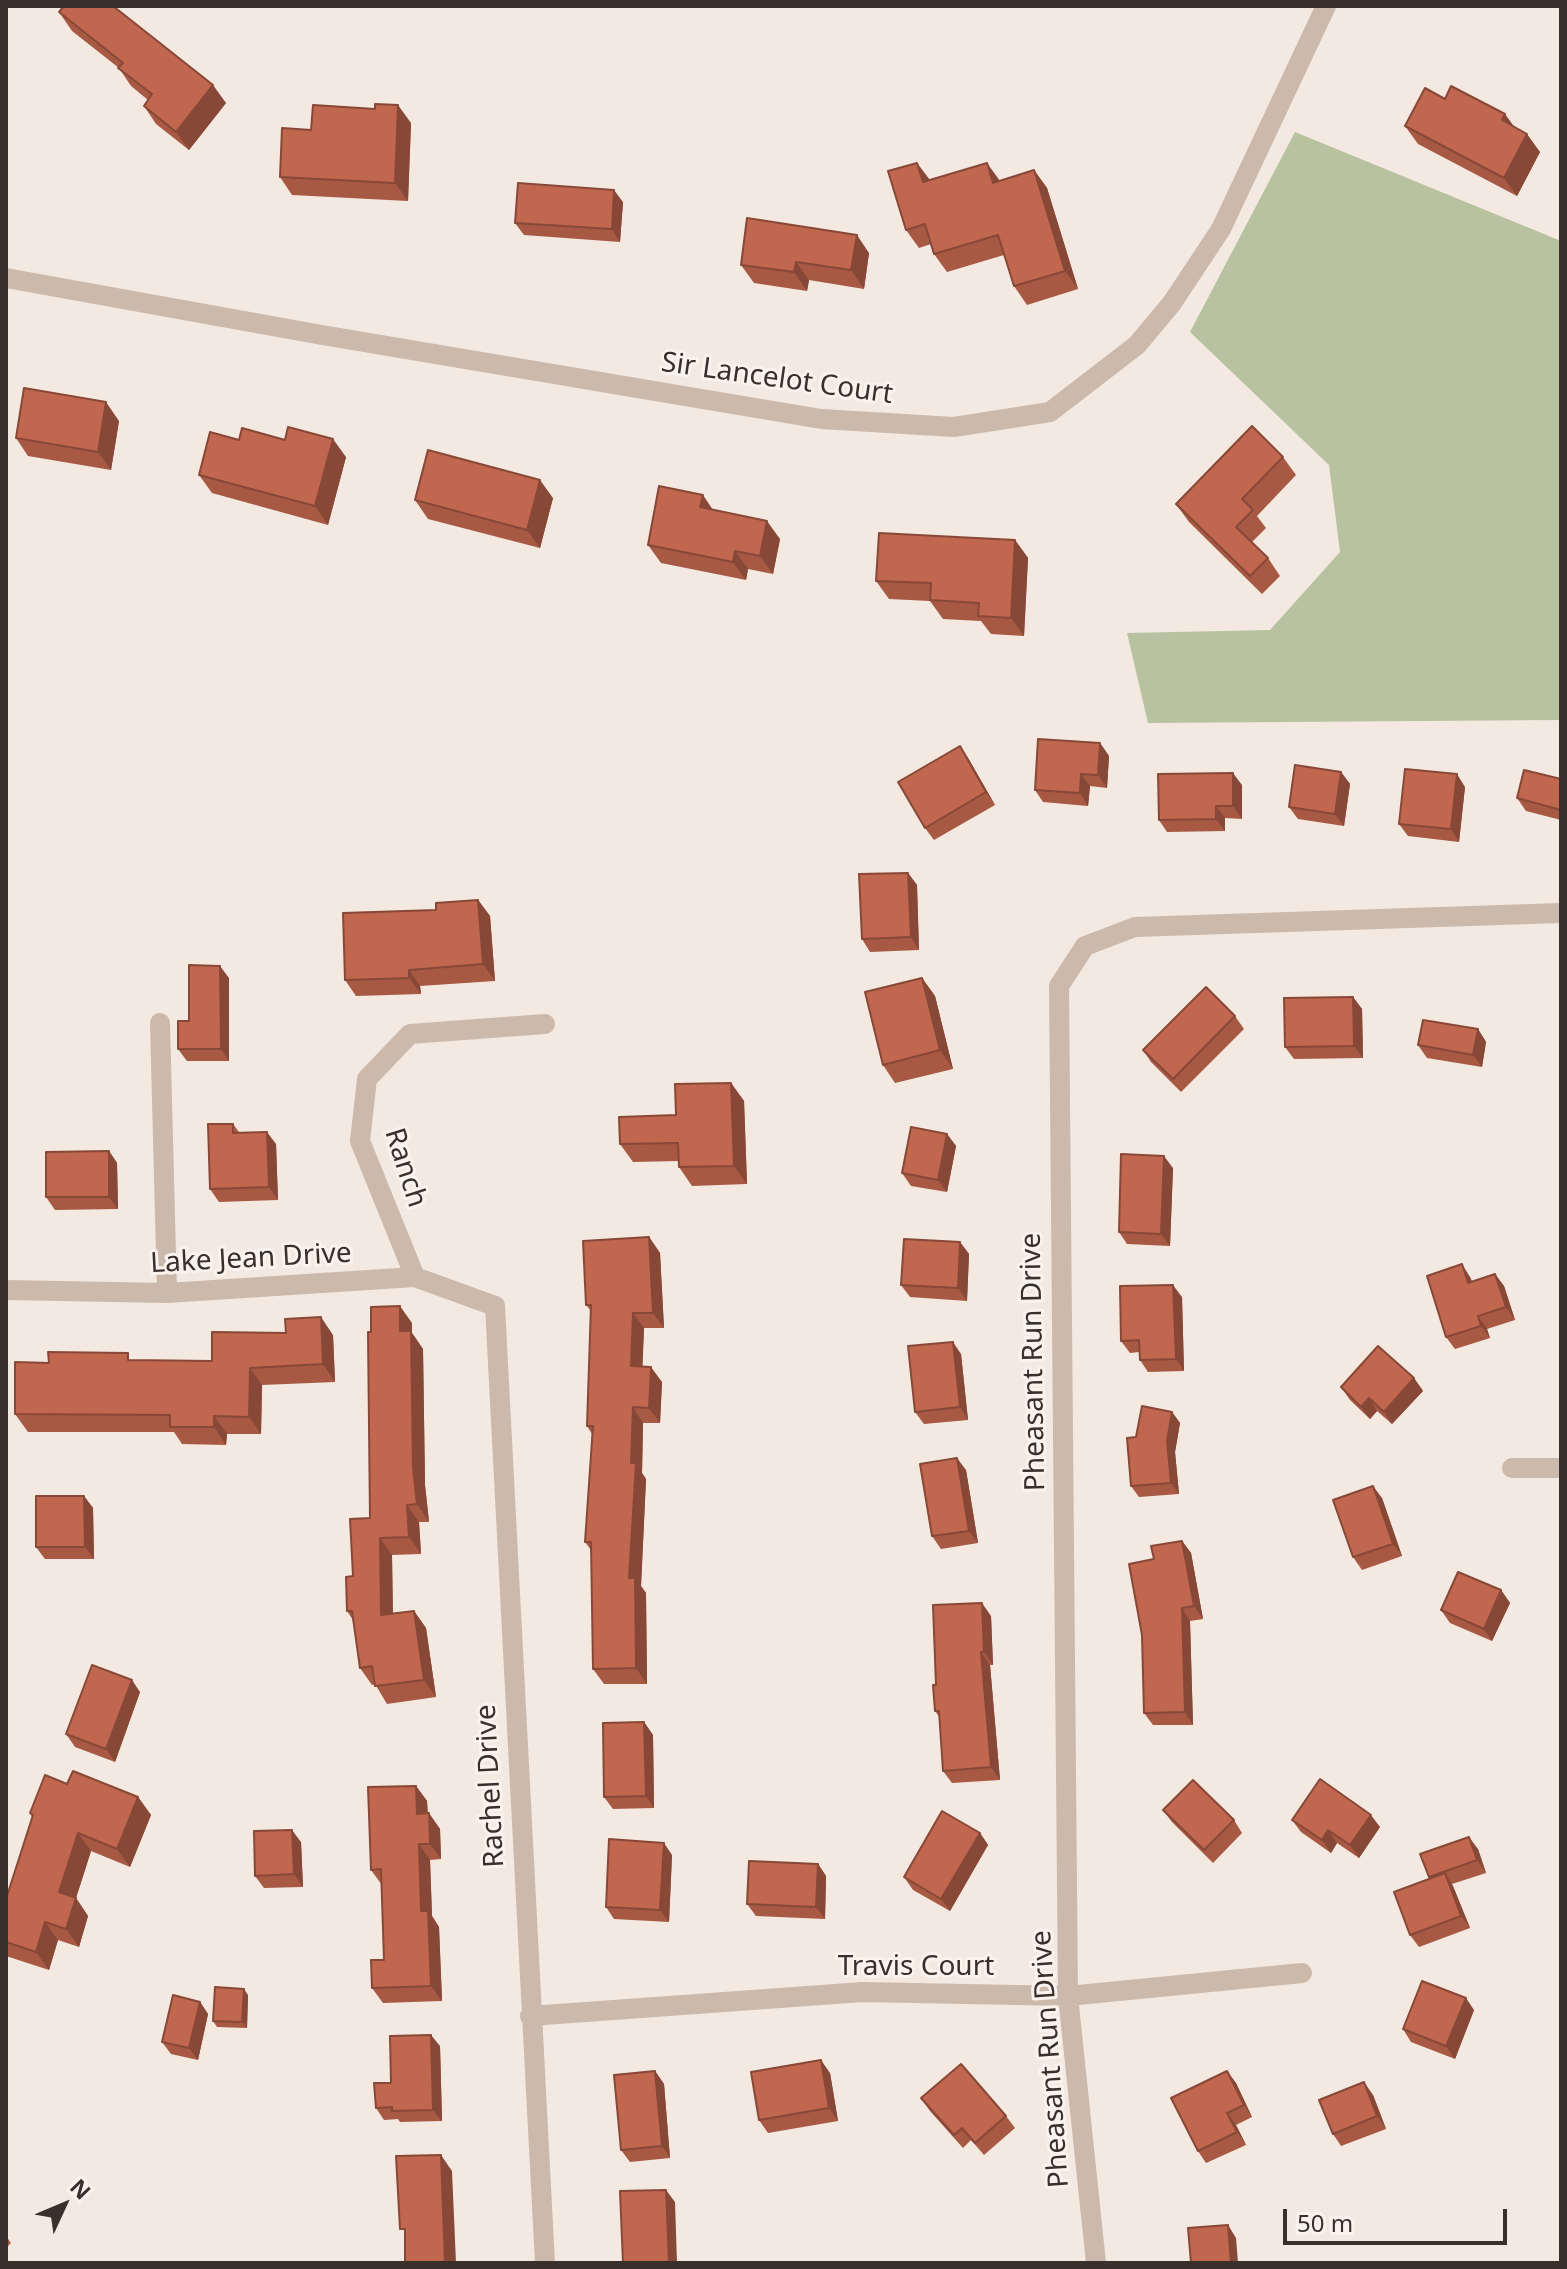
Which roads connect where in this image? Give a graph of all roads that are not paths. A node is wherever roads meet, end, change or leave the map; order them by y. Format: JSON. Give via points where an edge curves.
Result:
{"nodes":[{"id":1,"x":1326,"y":6,"type":"edge"},
{"id":2,"x":6,"y":278,"type":"edge"},
{"id":3,"x":1561,"y":913,"type":"edge"},
{"id":4,"x":160,"y":1023,"type":"dead end"},
{"id":5,"x":545,"y":1024,"type":"dead end"},
{"id":6,"x":415,"y":1277,"type":"junction"},
{"id":7,"x":6,"y":1290,"type":"edge"},
{"id":8,"x":167,"y":1293,"type":"junction"},
{"id":9,"x":495,"y":1306,"type":"joint"},
{"id":10,"x":1512,"y":1468,"type":"dead end"},
{"id":11,"x":1561,"y":1468,"type":"edge"},
{"id":12,"x":1302,"y":1973,"type":"dead end"},
{"id":13,"x":1068,"y":1996,"type":"junction"},
{"id":14,"x":530,"y":2016,"type":"junction"},
{"id":15,"x":545,"y":2263,"type":"edge"},
{"id":16,"x":1096,"y":2263,"type":"edge"}],
"edges":[{"from":1,"to":2,"type":"street","name":"Sir Lancelot Court","via":[[1221,229],[1172,303],[1137,345],[1050,412],[954,427],[821,419]]},
{"from":3,"to":13,"type":"street","name":"Pheasant Run Drive","via":[[1135,927],[1085,946],[1059,986]]},
{"from":4,"to":8,"type":"street"},
{"from":5,"to":6,"type":"street","name":"Ranch","via":[[410,1034],[367,1079],[360,1141]]},
{"from":6,"to":8,"type":"street","name":"Lake Jean Drive"},
{"from":6,"to":9,"type":"street","name":"Lake Jean Drive"},
{"from":7,"to":8,"type":"street","name":"Lake Jean Drive"},
{"from":9,"to":14,"type":"street","name":"Rachel Drive"},
{"from":10,"to":11,"type":"street"},
{"from":12,"to":13,"type":"street","name":"Travis Court"},
{"from":13,"to":14,"type":"street","name":"Travis Court","via":[[863,1992]]},
{"from":13,"to":16,"type":"street","name":"Pheasant Run Drive"},
{"from":14,"to":15,"type":"street","name":"Rachel Drive"}]}
